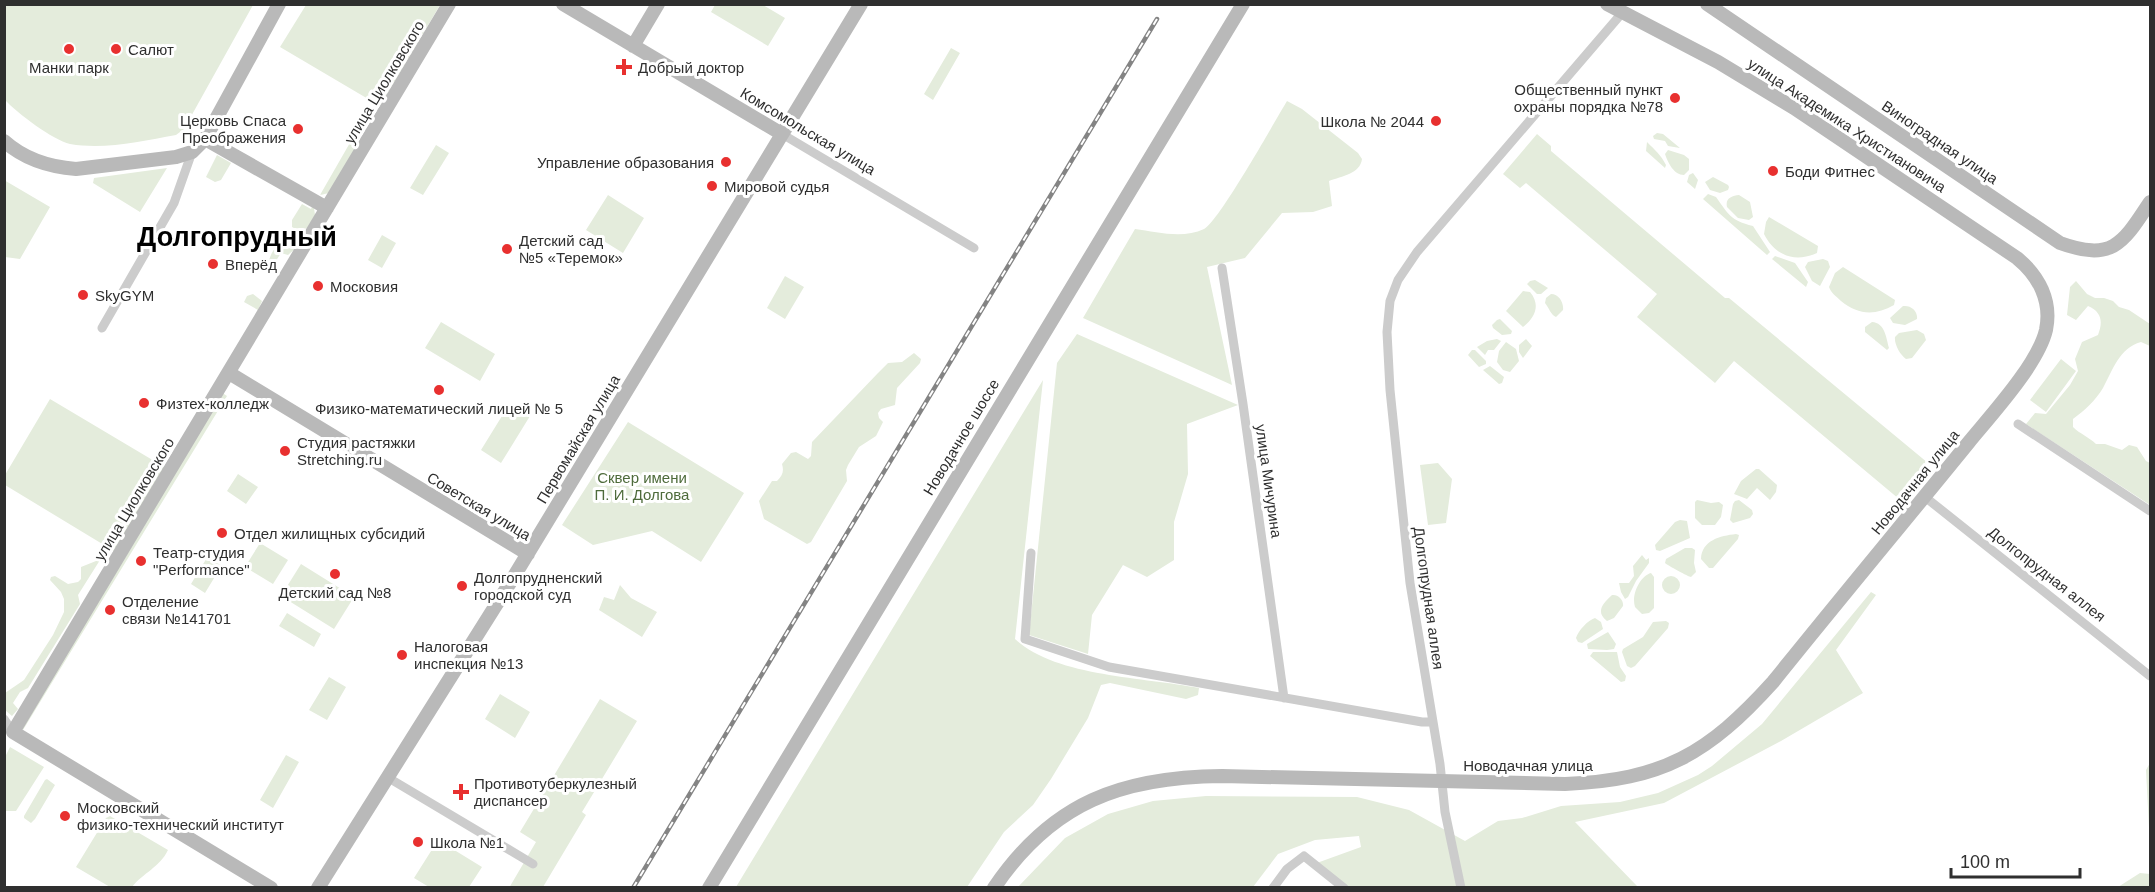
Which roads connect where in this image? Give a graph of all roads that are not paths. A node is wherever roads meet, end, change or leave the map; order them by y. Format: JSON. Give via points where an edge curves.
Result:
{"nodes":[{"id":1,"x":279,"y":4,"type":"edge"},
{"id":2,"x":449,"y":4,"type":"edge"},
{"id":3,"x":563,"y":4,"type":"edge"},
{"id":4,"x":658,"y":4,"type":"edge"},
{"id":5,"x":861,"y":4,"type":"edge"},
{"id":6,"x":1243,"y":4,"type":"edge"},
{"id":7,"x":1607,"y":4,"type":"edge"},
{"id":8,"x":1707,"y":4,"type":"edge"},
{"id":9,"x":1622,"y":13,"type":"junction"},
{"id":10,"x":633,"y":46,"type":"junction"},
{"id":11,"x":782,"y":134,"type":"junction"},
{"id":12,"x":205,"y":140,"type":"junction"},
{"id":13,"x":4,"y":141,"type":"edge"},
{"id":14,"x":192,"y":152,"type":"junction"},
{"id":15,"x":2151,"y":202,"type":"edge"},
{"id":16,"x":327,"y":208,"type":"junction"},
{"id":17,"x":974,"y":248,"type":"dead end"},
{"id":18,"x":1222,"y":268,"type":"dead end"},
{"id":19,"x":2046,"y":301,"type":"joint"},
{"id":20,"x":102,"y":328,"type":"dead end"},
{"id":21,"x":229,"y":373,"type":"junction"},
{"id":22,"x":2018,"y":424,"type":"dead end"},
{"id":23,"x":1925,"y":497,"type":"junction"},
{"id":24,"x":2151,"y":511,"type":"edge"},
{"id":25,"x":1031,"y":553,"type":"dead end"},
{"id":26,"x":528,"y":554,"type":"junction"},
{"id":27,"x":2151,"y":676,"type":"edge"},
{"id":28,"x":1284,"y":698,"type":"junction"},
{"id":29,"x":4,"y":719,"type":"edge"},
{"id":30,"x":1433,"y":722,"type":"junction"},
{"id":31,"x":13,"y":732,"type":"junction"},
{"id":32,"x":387,"y":777,"type":"junction"},
{"id":33,"x":1442,"y":781,"type":"junction"},
{"id":34,"x":533,"y":864,"type":"dead end"},
{"id":35,"x":271,"y":888,"type":"edge"},
{"id":36,"x":318,"y":888,"type":"edge"},
{"id":37,"x":708,"y":888,"type":"edge"},
{"id":38,"x":994,"y":888,"type":"edge"},
{"id":39,"x":1274,"y":888,"type":"edge"},
{"id":40,"x":1344,"y":888,"type":"edge"},
{"id":41,"x":1461,"y":888,"type":"edge"}],
"edges":[{"from":1,"to":12,"type":"street"},
{"from":2,"to":16,"type":"street","name":"улица Циолковского"},
{"from":3,"to":10,"type":"street","name":"Комсомольская улица"},
{"from":4,"to":10,"type":"street"},
{"from":5,"to":11,"type":"street","name":"Первомайская улица"},
{"from":6,"to":37,"type":"street","name":"Новодачное шоссе"},
{"from":7,"to":9,"type":"street","name":"улица Академика Христиановича"},
{"from":8,"to":15,"type":"street","name":"Виноградная улица","via":[[2061,243],[2090,250],[2115,246],[2132,231]]},
{"from":9,"to":19,"type":"street","name":"улица Академика Христиановича","via":[[1755,84],[1964,220],[2028,267]]},
{"from":9,"to":30,"type":"street","name":"Долгопрудная аллея","via":[[1418,252],[1393,291],[1387,332],[1399,492]]},
{"from":10,"to":11,"type":"street","name":"Комсомольская улица"},
{"from":11,"to":17,"type":"street","name":"Комсомольская улица"},
{"from":11,"to":26,"type":"street","name":"Первомайская улица"},
{"from":12,"to":14,"type":"street"},
{"from":12,"to":16,"type":"street"},
{"from":13,"to":14,"type":"street","via":[[32,160],[76,169]]},
{"from":14,"to":20,"type":"street","via":[[174,203]]},
{"from":16,"to":21,"type":"street","name":"улица Циолковского"},
{"from":18,"to":28,"type":"street","name":"улица Мичурина"},
{"from":19,"to":23,"type":"street","name":"Новодачная улица","via":[[2047,327],[2037,353]]},
{"from":21,"to":26,"type":"street","name":"Советская улица"},
{"from":21,"to":31,"type":"street","name":"улица Циолковского"},
{"from":22,"to":24,"type":"street"},
{"from":23,"to":27,"type":"street","name":"Долгопрудная аллея"},
{"from":23,"to":33,"type":"street","name":"Новодачная улица","via":[[1767,688],[1739,718],[1698,750],[1649,772],[1596,783]]},
{"from":25,"to":28,"type":"street","via":[[1025,639],[1109,667]]},
{"from":26,"to":32,"type":"street","name":"Первомайская улица"},
{"from":28,"to":30,"type":"street"},
{"from":29,"to":31,"type":"street"},
{"from":30,"to":33,"type":"street","name":"Долгопрудная аллея"},
{"from":31,"to":35,"type":"street"},
{"from":32,"to":34,"type":"street"},
{"from":32,"to":36,"type":"street","name":"Первомайская улица"},
{"from":33,"to":38,"type":"street","name":"Новодачная улица","via":[[1212,776],[1132,785],[1097,797],[1051,825],[1024,849]]},
{"from":33,"to":41,"type":"street","name":"Долгопрудная аллея"},
{"from":39,"to":40,"type":"street","via":[[1295,861],[1304,856]]}]}
